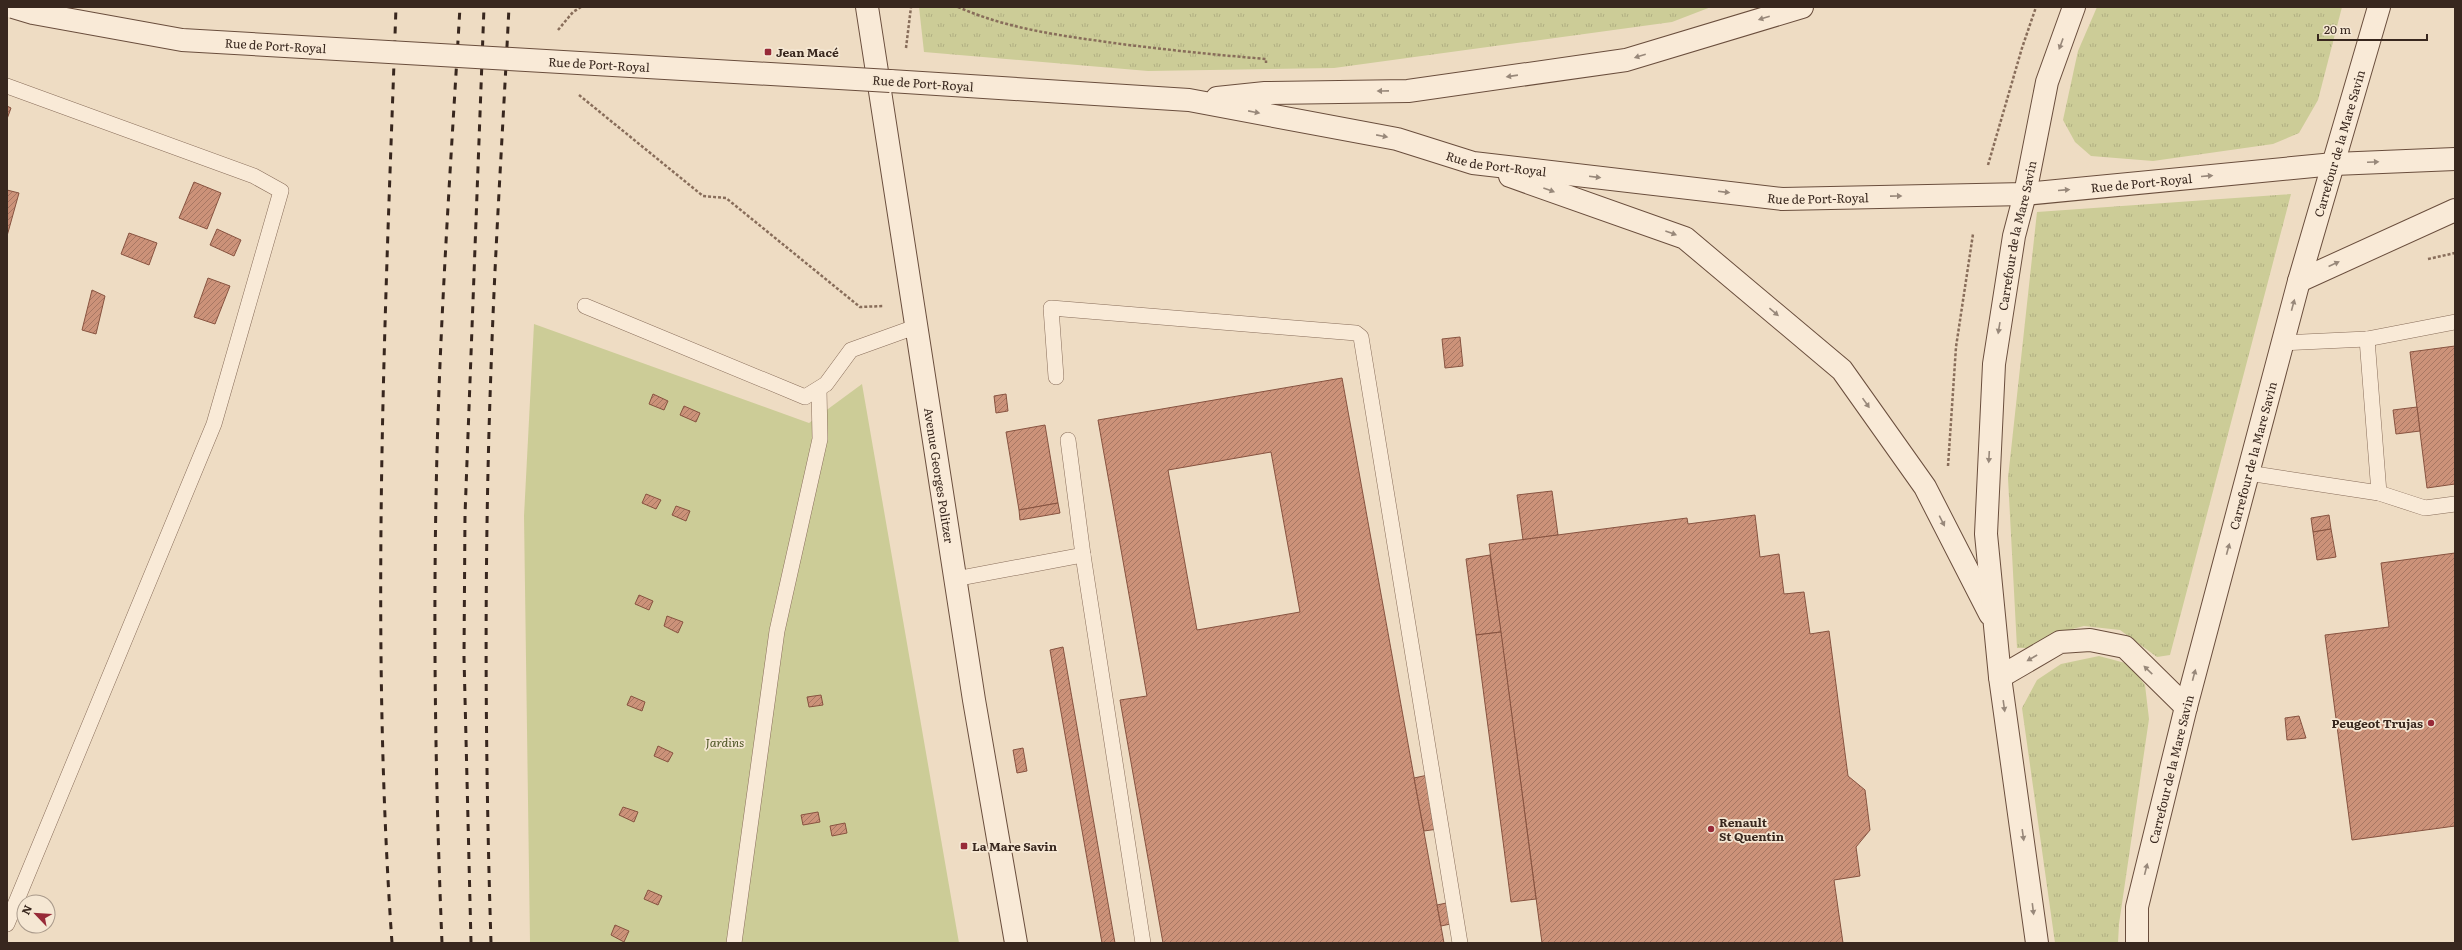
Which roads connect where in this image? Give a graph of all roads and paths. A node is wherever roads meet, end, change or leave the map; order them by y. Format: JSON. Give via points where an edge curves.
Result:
{"nodes":[{"id":1,"x":13,"y":7,"type":"edge"},
{"id":2,"x":581,"y":7,"type":"edge"},
{"id":3,"x":867,"y":7,"type":"edge"},
{"id":4,"x":911,"y":7,"type":"edge"},
{"id":5,"x":958,"y":7,"type":"edge"},
{"id":6,"x":1802,"y":7,"type":"edge"},
{"id":7,"x":2036,"y":7,"type":"edge"},
{"id":8,"x":2074,"y":7,"type":"edge"},
{"id":9,"x":2379,"y":7,"type":"edge"},
{"id":10,"x":558,"y":28,"type":"dead end"},
{"id":11,"x":906,"y":52,"type":"dead end"},
{"id":12,"x":570,"y":63,"type":"junction"},
{"id":13,"x":7,"y":86,"type":"edge"},
{"id":14,"x":1266,"y":93,"type":"junction"},
{"id":15,"x":1189,"y":100,"type":"junction"},
{"id":16,"x":2455,"y":159,"type":"edge"},
{"id":17,"x":1473,"y":162,"type":"junction"},
{"id":18,"x":2334,"y":164,"type":"junction"},
{"id":19,"x":1987,"y":169,"type":"dead end"},
{"id":20,"x":2025,"y":194,"type":"junction"},
{"id":21,"x":2455,"y":210,"type":"edge"},
{"id":22,"x":1973,"y":234,"type":"dead end"},
{"id":23,"x":2455,"y":253,"type":"edge"},
{"id":24,"x":2428,"y":259,"type":"dead end"},
{"id":25,"x":2299,"y":281,"type":"junction"},
{"id":26,"x":912,"y":304,"type":"junction"},
{"id":27,"x":586,"y":306,"type":"dead end"},
{"id":28,"x":2455,"y":322,"type":"edge"},
{"id":29,"x":915,"y":327,"type":"junction"},
{"id":30,"x":2367,"y":339,"type":"junction"},
{"id":31,"x":2283,"y":342,"type":"junction"},
{"id":32,"x":1056,"y":377,"type":"dead end"},
{"id":33,"x":819,"y":389,"type":"junction"},
{"id":34,"x":1068,"y":440,"type":"dead end"},
{"id":35,"x":2248,"y":473,"type":"junction"},
{"id":36,"x":1947,"y":474,"type":"dead end"},
{"id":37,"x":2379,"y":493,"type":"junction"},
{"id":38,"x":2455,"y":504,"type":"edge"},
{"id":39,"x":1083,"y":555,"type":"junction"},
{"id":40,"x":955,"y":580,"type":"junction"},
{"id":41,"x":1996,"y":626,"type":"junction"},
{"id":42,"x":2000,"y":678,"type":"junction"},
{"id":43,"x":2186,"y":707,"type":"junction"},
{"id":44,"x":7,"y":924,"type":"edge"},
{"id":45,"x":734,"y":943,"type":"edge"},
{"id":46,"x":1016,"y":943,"type":"edge"},
{"id":47,"x":1143,"y":943,"type":"edge"},
{"id":48,"x":1460,"y":943,"type":"edge"},
{"id":49,"x":2037,"y":943,"type":"edge"},
{"id":50,"x":2137,"y":943,"type":"edge"}],
"edges":[{"from":1,"to":12,"type":"main road","name":"Rue de Port-Royal","bridge":true,"via":[[32,13],[182,40]]},
{"from":2,"to":10,"type":"path"},
{"from":3,"to":26,"type":"main road","name":"Avenue Georges Politzer"},
{"from":4,"to":11,"type":"path"},
{"from":5,"to":14,"type":"path","via":[[984,18],[1057,36],[1192,54],[1266,59]]},
{"from":6,"to":14,"type":"main road","name":"Rue de Port-Royal","one_way":true,"via":[[1626,60],[1408,90]]},
{"from":7,"to":19,"type":"path"},
{"from":8,"to":20,"type":"main road","name":"Carrefour de la Mare Savin","one_way":true,"via":[[2047,82]]},
{"from":9,"to":18,"type":"main road","name":"Carrefour de la Mare Savin"},
{"from":12,"to":15,"type":"main road","name":"Rue de Port-Royal","bridge":true},
{"from":12,"to":26,"type":"path","via":[[570,87],[703,196],[726,198],[860,307]]},
{"from":13,"to":44,"type":"lane","via":[[254,176],[281,191],[214,424]]},
{"from":14,"to":15,"type":"main road","name":"Rue de Port-Royal"},
{"from":15,"to":17,"type":"main road","name":"Rue de Port-Royal","one_way":true,"via":[[1397,139]]},
{"from":18,"to":16,"type":"main road","name":"Rue de Port-Royal","one_way":true},
{"from":17,"to":20,"type":"main road","name":"Rue de Port-Royal","one_way":true,"via":[[1782,199]]},
{"from":17,"to":41,"type":"main road","one_way":true,"via":[[1685,238],[1842,370],[1924,487]]},
{"from":20,"to":18,"type":"main road","name":"Rue de Port-Royal","one_way":true},
{"from":18,"to":25,"type":"main road","name":"Carrefour de la Mare Savin"},
{"from":20,"to":41,"type":"main road","name":"Carrefour de la Mare Savin","one_way":true,"via":[[2014,236],[1994,364],[1986,534]]},
{"from":25,"to":21,"type":"main road","one_way":true},
{"from":22,"to":36,"type":"path","via":[[1956,348]]},
{"from":23,"to":24,"type":"path"},
{"from":31,"to":25,"type":"main road","name":"Carrefour de la Mare Savin","one_way":true},
{"from":26,"to":29,"type":"main road","name":"Avenue Georges Politzer"},
{"from":27,"to":33,"type":"lane","via":[[805,397]]},
{"from":28,"to":30,"type":"lane"},
{"from":29,"to":33,"type":"lane","via":[[851,350],[826,384]]},
{"from":29,"to":40,"type":"main road","name":"Avenue Georges Politzer"},
{"from":30,"to":31,"type":"lane"},
{"from":30,"to":37,"type":"lane"},
{"from":31,"to":35,"type":"main road","name":"Carrefour de la Mare Savin"},
{"from":32,"to":48,"type":"lane","via":[[1051,308],[1356,333],[1361,337]]},
{"from":33,"to":45,"type":"lane","via":[[820,439],[777,631]]},
{"from":34,"to":39,"type":"lane"},
{"from":35,"to":37,"type":"lane"},
{"from":43,"to":35,"type":"main road","name":"Carrefour de la Mare Savin","one_way":true},
{"from":37,"to":38,"type":"lane","via":[[2425,508]]},
{"from":39,"to":40,"type":"lane"},
{"from":39,"to":47,"type":"lane"},
{"from":40,"to":46,"type":"main road","name":"Avenue Georges Politzer"},
{"from":41,"to":42,"type":"main road","name":"Carrefour de la Mare Savin"},
{"from":43,"to":42,"type":"main road","one_way":true,"via":[[2125,647],[2090,640],[2060,642]]},
{"from":42,"to":49,"type":"main road","name":"Carrefour de la Mare Savin","one_way":true},
{"from":50,"to":43,"type":"main road","name":"Carrefour de la Mare Savin","one_way":true,"via":[[2137,907]]}]}
